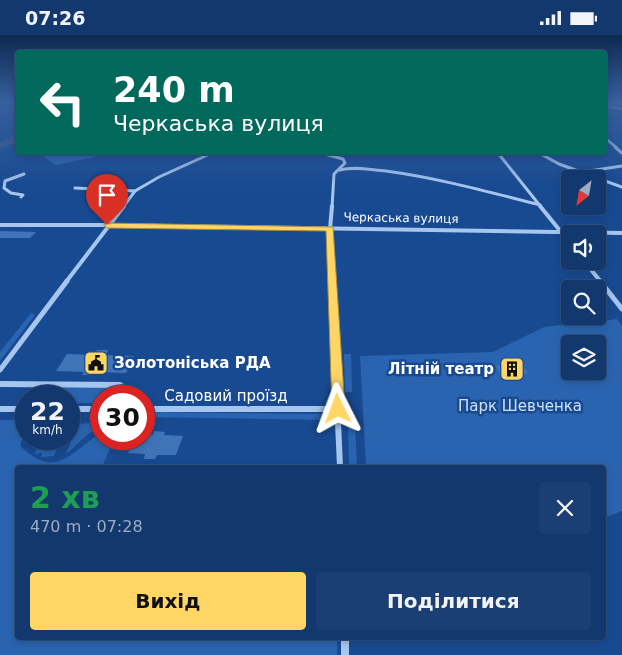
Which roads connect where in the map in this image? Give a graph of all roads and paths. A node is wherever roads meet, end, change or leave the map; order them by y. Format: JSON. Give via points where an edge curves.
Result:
{"nodes":[{"id":1,"x":607,"y":140,"type":"edge"},
{"id":2,"x":622,"y":153,"type":"edge"},
{"id":3,"x":208,"y":155,"type":"edge"},
{"id":4,"x":328,"y":155,"type":"edge"},
{"id":5,"x":500,"y":155,"type":"edge"},
{"id":6,"x":543,"y":155,"type":"edge"},
{"id":7,"x":622,"y":167,"type":"edge"},
{"id":8,"x":340,"y":170,"type":"junction"},
{"id":9,"x":576,"y":170,"type":"edge"},
{"id":10,"x":597,"y":170,"type":"edge"},
{"id":11,"x":24,"y":174,"type":"dead end"},
{"id":12,"x":606,"y":181,"type":"edge"},
{"id":13,"x":622,"y":187,"type":"edge"},
{"id":14,"x":75,"y":188,"type":"dead end"},
{"id":15,"x":134,"y":191,"type":"junction"},
{"id":16,"x":21,"y":197,"type":"dead end"},
{"id":17,"x":540,"y":205,"type":"junction"},
{"id":18,"x":0,"y":225,"type":"edge"},
{"id":19,"x":107,"y":225,"type":"junction"},
{"id":20,"x":330,"y":229,"type":"junction"},
{"id":21,"x":561,"y":232,"type":"joint"},
{"id":22,"x":606,"y":233,"type":"edge"},
{"id":23,"x":622,"y":233,"type":"edge"},
{"id":24,"x":591,"y":270,"type":"edge"},
{"id":25,"x":622,"y":309,"type":"edge"},
{"id":26,"x":0,"y":370,"type":"edge"},
{"id":27,"x":0,"y":384,"type":"edge"},
{"id":28,"x":120,"y":385,"type":"edge"},
{"id":29,"x":0,"y":409,"type":"edge"},
{"id":30,"x":15,"y":409,"type":"edge"},
{"id":31,"x":155,"y":409,"type":"edge"},
{"id":32,"x":338,"y":409,"type":"junction"},
{"id":33,"x":340,"y":465,"type":"edge"},
{"id":34,"x":345,"y":640,"type":"edge"},
{"id":35,"x":345,"y":655,"type":"edge"}],
"edges":[{"from":1,"to":2,"type":"street"},
{"from":3,"to":15,"type":"street"},
{"from":4,"to":8,"type":"street","via":[[343,159],[345,163]]},
{"from":5,"to":17,"type":"street"},
{"from":6,"to":9,"type":"street"},
{"from":7,"to":10,"type":"street"},
{"from":8,"to":17,"type":"street","via":[[399,172]]},
{"from":8,"to":20,"type":"street","via":[[334,174]]},
{"from":11,"to":16,"type":"street","via":[[5,181],[4,188],[24,195]]},
{"from":12,"to":13,"type":"street"},
{"from":14,"to":15,"type":"street"},
{"from":15,"to":19,"type":"street"},
{"from":17,"to":21,"type":"street"},
{"from":18,"to":19,"type":"street","name":"Черкаська вулиця"},
{"from":19,"to":20,"type":"street","name":"Черкаська вулиця"},
{"from":19,"to":26,"type":"street"},
{"from":20,"to":21,"type":"street","name":"Черкаська вулиця"},
{"from":20,"to":32,"type":"street"},
{"from":22,"to":23,"type":"street","name":"Черкаська вулиця"},
{"from":24,"to":25,"type":"street"},
{"from":27,"to":28,"type":"street"},
{"from":29,"to":30,"type":"street"},
{"from":31,"to":32,"type":"street","name":"Садовий проїзд"},
{"from":32,"to":33,"type":"street"},
{"from":34,"to":35,"type":"street"}]}
